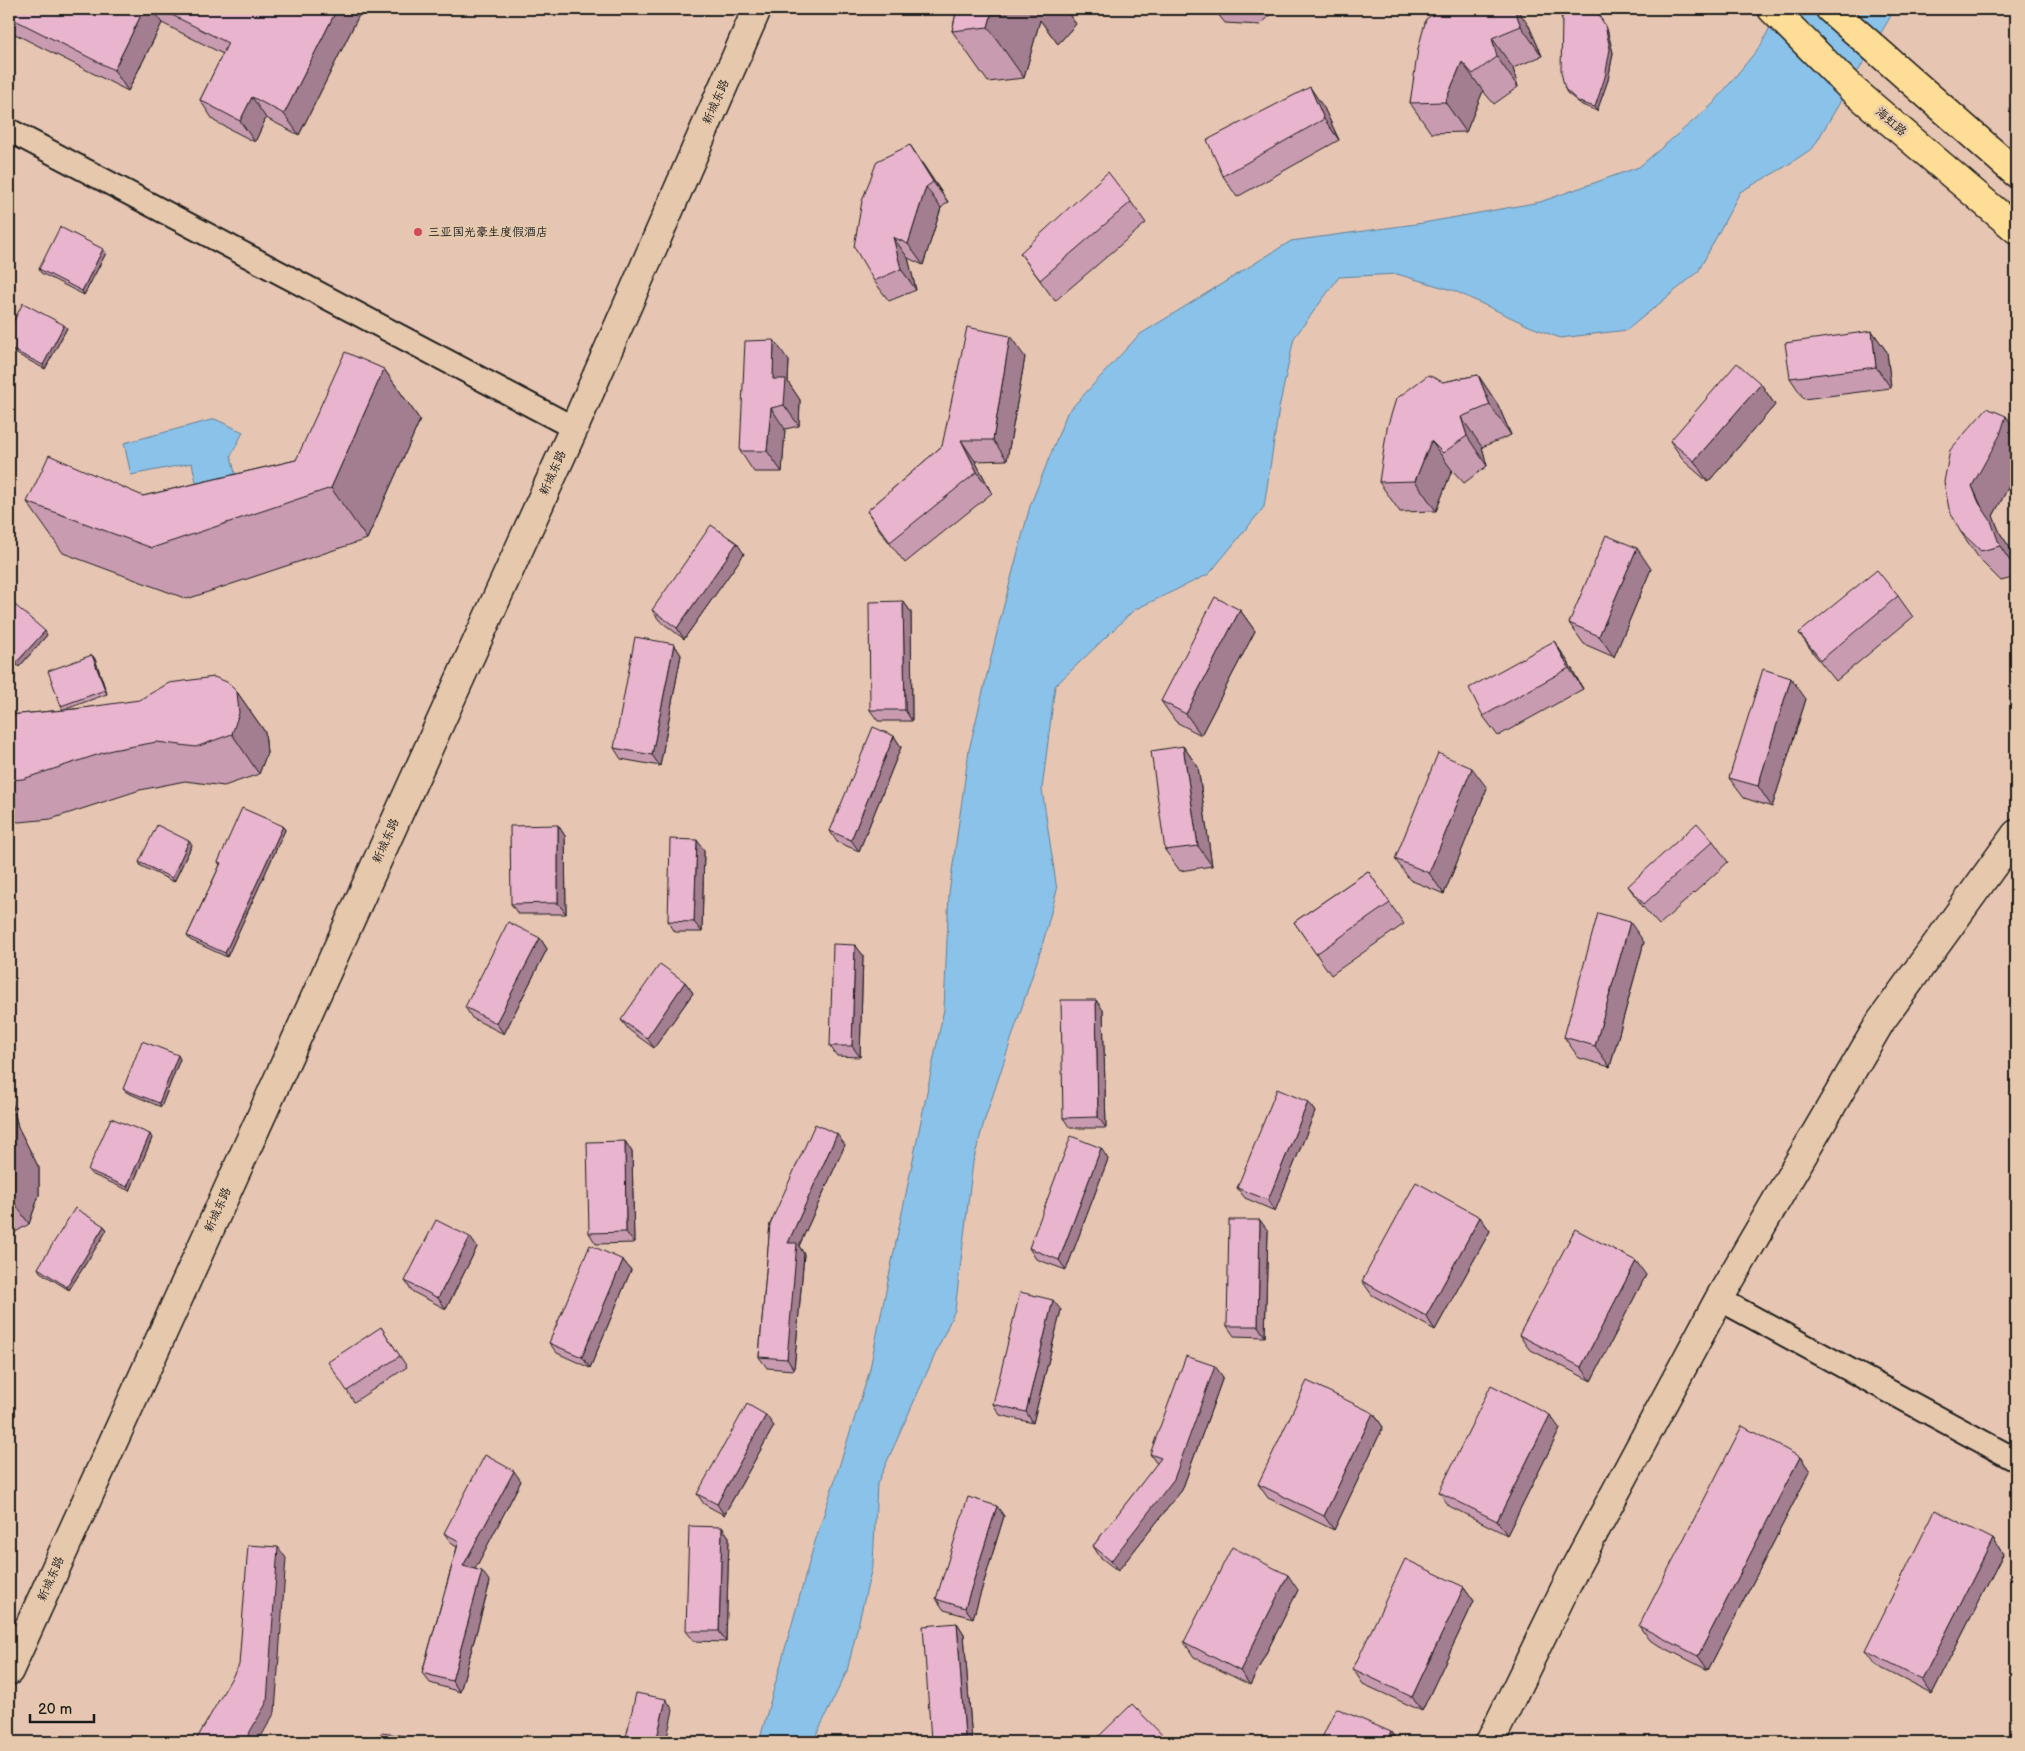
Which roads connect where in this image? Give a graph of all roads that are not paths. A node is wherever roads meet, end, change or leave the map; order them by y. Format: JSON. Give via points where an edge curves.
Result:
{"nodes":[{"id":1,"x":757,"y":9,"type":"edge"},
{"id":2,"x":1772,"y":9,"type":"edge"},
{"id":3,"x":1830,"y":9,"type":"edge"},
{"id":4,"x":9,"y":130,"type":"edge"},
{"id":5,"x":2016,"y":173,"type":"edge"},
{"id":6,"x":2016,"y":229,"type":"edge"},
{"id":7,"x":574,"y":428,"type":"junction"},
{"id":8,"x":2016,"y":834,"type":"edge"},
{"id":9,"x":1719,"y":1299,"type":"junction"},
{"id":10,"x":2016,"y":1460,"type":"edge"},
{"id":11,"x":9,"y":1672,"type":"edge"},
{"id":12,"x":1490,"y":1742,"type":"edge"}],
"edges":[{"from":1,"to":7,"type":"main road","name":"新城东路"},
{"from":2,"to":6,"type":"main road","name":"海虹路","via":[[1852,89]]},
{"from":3,"to":5,"type":"main road"},
{"from":4,"to":7,"type":"street"},
{"from":7,"to":11,"type":"main road","name":"新城东路"},
{"from":8,"to":9,"type":"main road","via":[[1882,1021]]},
{"from":9,"to":10,"type":"street"},
{"from":9,"to":12,"type":"main road","via":[[1575,1568]]}]}
